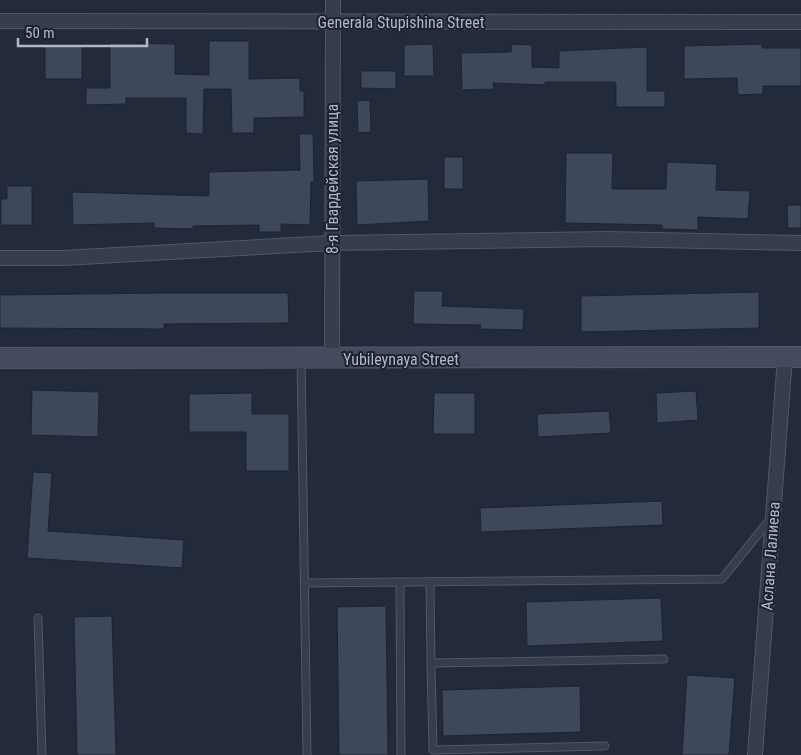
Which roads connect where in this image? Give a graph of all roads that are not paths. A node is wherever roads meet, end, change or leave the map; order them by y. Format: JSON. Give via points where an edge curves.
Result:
{"nodes":[{"id":1,"x":333,"y":0,"type":"edge"},
{"id":2,"x":0,"y":21,"type":"edge"},
{"id":3,"x":333,"y":22,"type":"junction"},
{"id":4,"x":801,"y":22,"type":"edge"},
{"id":5,"x":332,"y":242,"type":"junction"},
{"id":6,"x":801,"y":243,"type":"edge"},
{"id":7,"x":0,"y":258,"type":"edge"},
{"id":8,"x":793,"y":357,"type":"edge"},
{"id":9,"x":0,"y":358,"type":"edge"},
{"id":10,"x":301,"y":359,"type":"junction"},
{"id":11,"x":332,"y":359,"type":"junction"},
{"id":12,"x":773,"y":515,"type":"junction"},
{"id":13,"x":400,"y":582,"type":"junction"},
{"id":14,"x":430,"y":582,"type":"junction"},
{"id":15,"x":304,"y":583,"type":"junction"},
{"id":16,"x":38,"y":618,"type":"dead end"},
{"id":17,"x":664,"y":659,"type":"dead end"},
{"id":18,"x":431,"y":662,"type":"junction"},
{"id":19,"x":605,"y":746,"type":"dead end"},
{"id":20,"x":42,"y":755,"type":"edge"},
{"id":21,"x":308,"y":755,"type":"edge"},
{"id":22,"x":401,"y":755,"type":"edge"},
{"id":23,"x":755,"y":755,"type":"edge"}],
"edges":[{"from":1,"to":3,"type":"street","name":"8-я Гвардейская улица"},
{"from":2,"to":3,"type":"street","name":"Generala Stupishina Street"},
{"from":3,"to":4,"type":"street","name":"Generala Stupishina Street"},
{"from":3,"to":5,"type":"street","name":"8-я Гвардейская улица"},
{"from":5,"to":6,"type":"street","via":[[607,240]]},
{"from":5,"to":7,"type":"street","via":[[63,258]]},
{"from":5,"to":11,"type":"street","name":"8-я Гвардейская улица"},
{"from":8,"to":11,"type":"main road","name":"Yubileynaya Street"},
{"from":8,"to":12,"type":"street","name":"Аслана Лалиева"},
{"from":9,"to":10,"type":"main road","name":"Yubileynaya Street"},
{"from":10,"to":11,"type":"main road","name":"Yubileynaya Street"},
{"from":10,"to":15,"type":"lane"},
{"from":12,"to":14,"type":"lane","via":[[722,579]]},
{"from":12,"to":23,"type":"street","name":"Аслана Лалиева"},
{"from":13,"to":14,"type":"lane"},
{"from":13,"to":15,"type":"lane"},
{"from":13,"to":22,"type":"lane"},
{"from":14,"to":18,"type":"lane"},
{"from":15,"to":21,"type":"lane"},
{"from":16,"to":20,"type":"lane"},
{"from":17,"to":18,"type":"lane"},
{"from":18,"to":19,"type":"lane","via":[[433,750]]}]}
